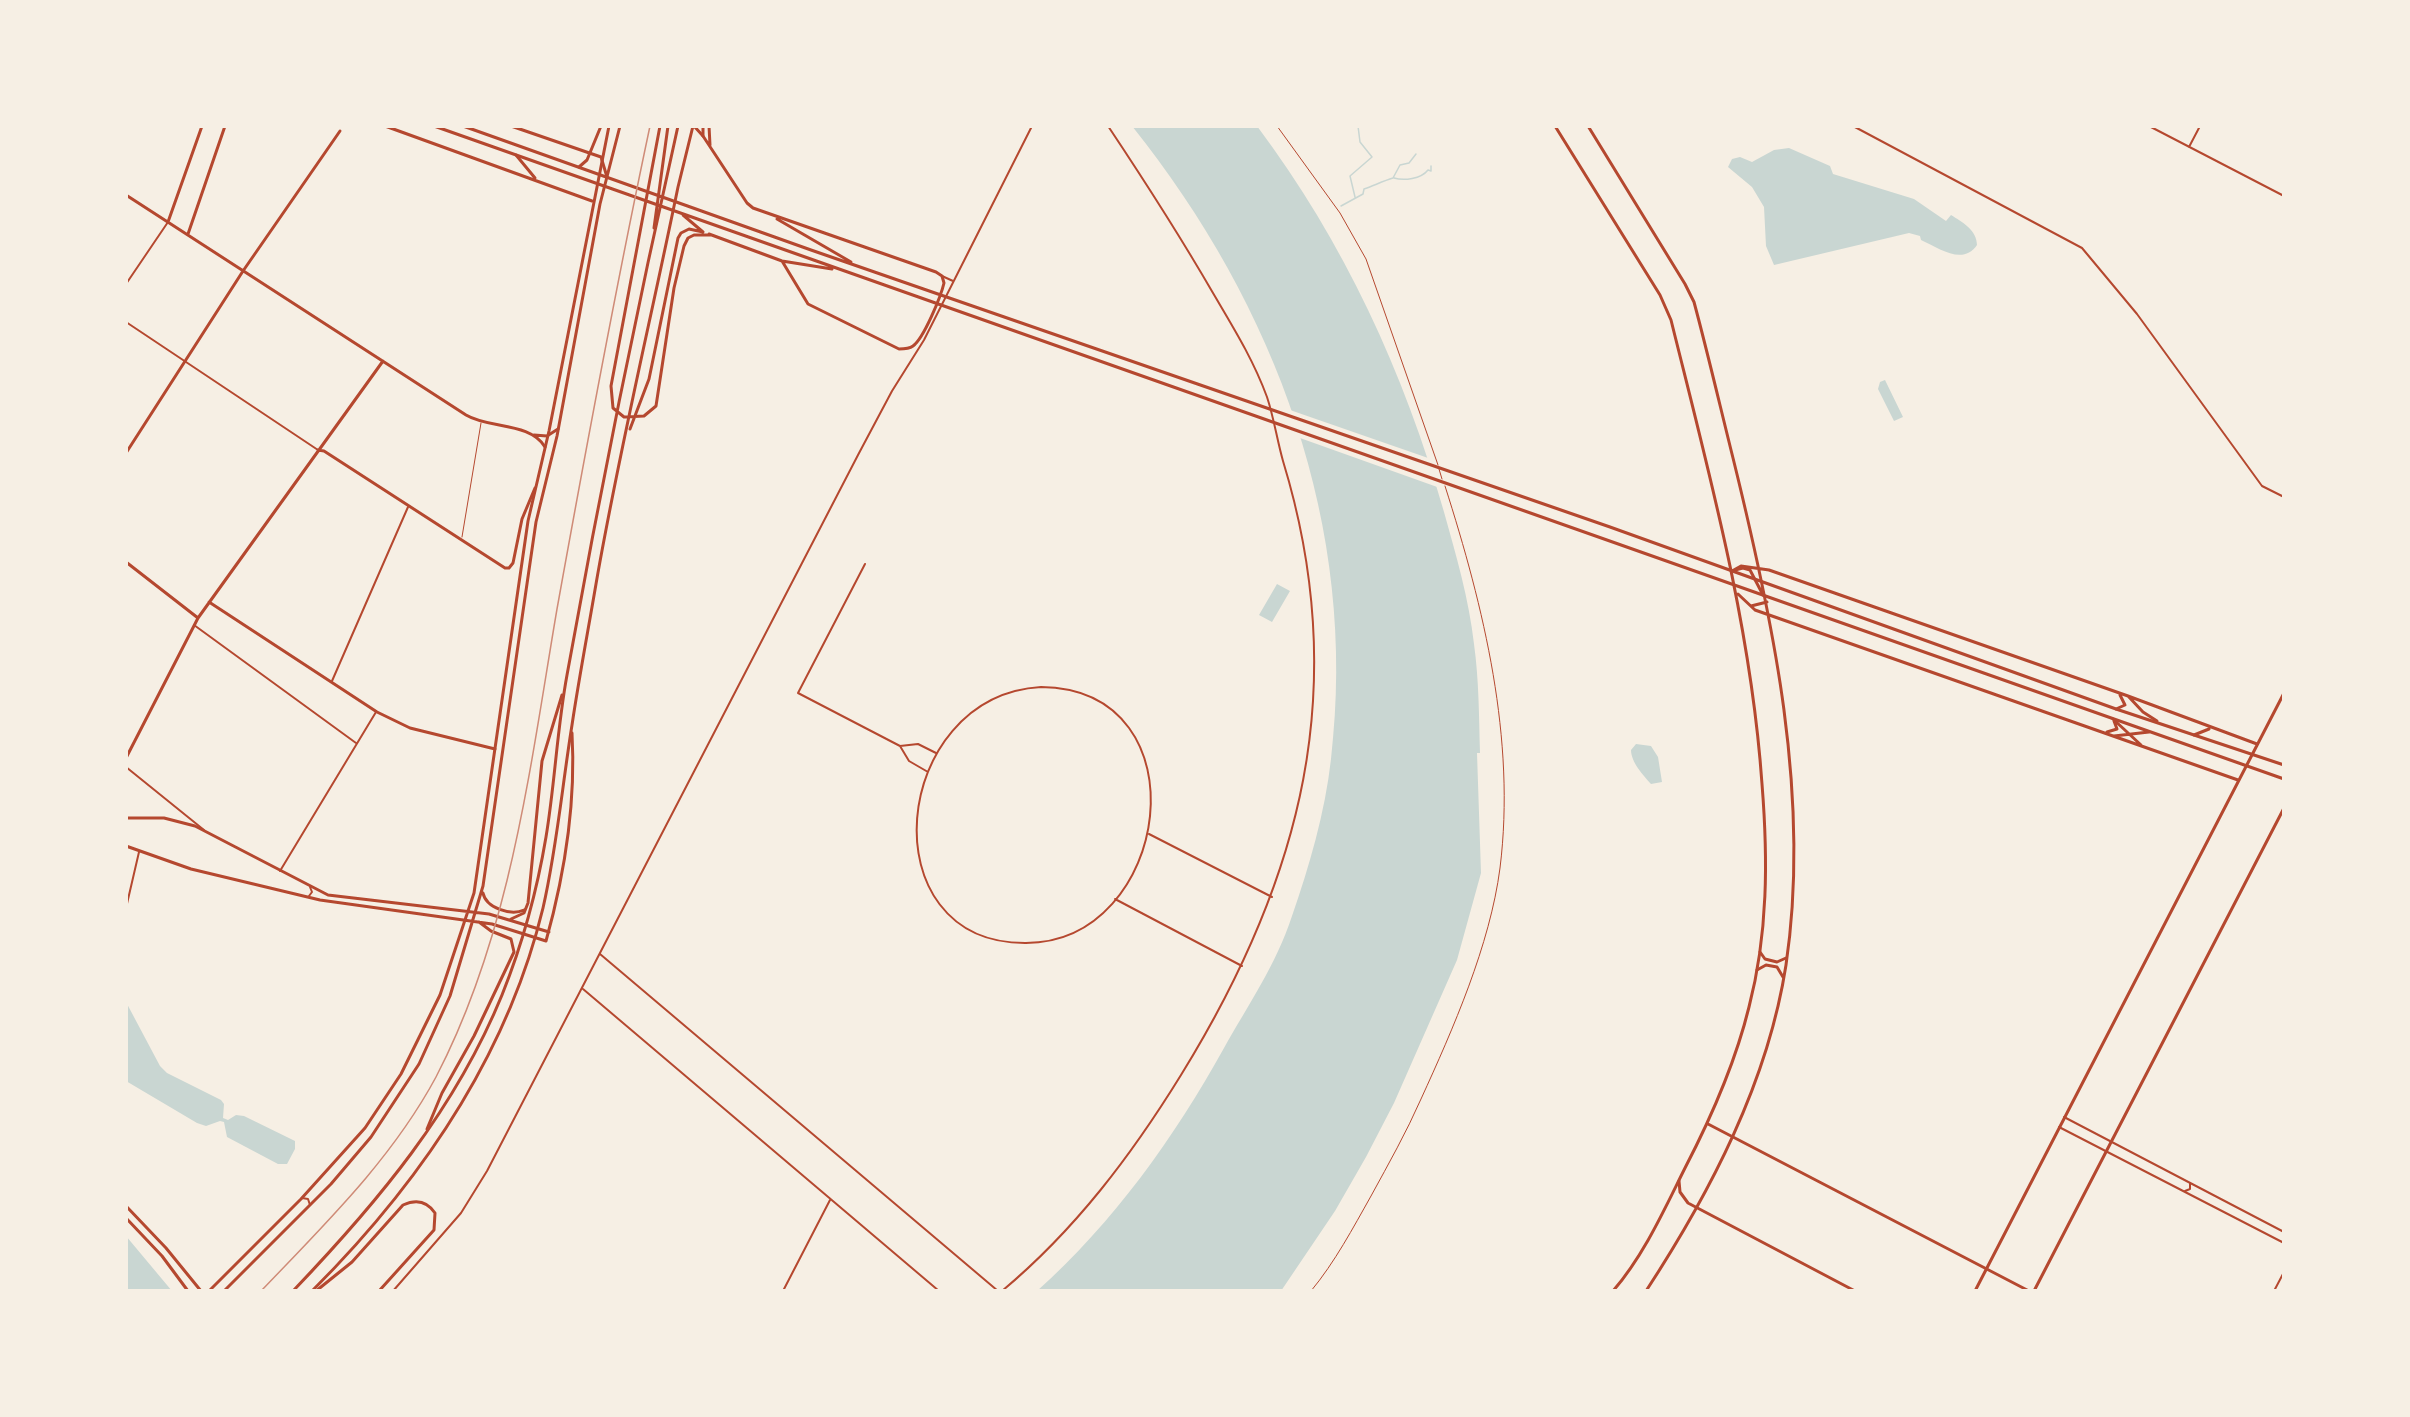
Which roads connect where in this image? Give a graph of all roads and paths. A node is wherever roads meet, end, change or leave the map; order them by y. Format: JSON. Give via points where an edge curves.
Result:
{"nodes":[{"id":1,"x":202,"y":126,"type":"edge"},
{"id":2,"x":225,"y":126,"type":"edge"},
{"id":3,"x":385,"y":126,"type":"edge"},
{"id":4,"x":434,"y":126,"type":"edge"},
{"id":5,"x":463,"y":126,"type":"edge"},
{"id":6,"x":511,"y":126,"type":"edge"},
{"id":7,"x":601,"y":126,"type":"edge"},
{"id":8,"x":609,"y":126,"type":"edge"},
{"id":9,"x":620,"y":126,"type":"edge"},
{"id":10,"x":660,"y":126,"type":"edge"},
{"id":11,"x":668,"y":126,"type":"edge"},
{"id":12,"x":678,"y":126,"type":"edge"},
{"id":13,"x":703,"y":126,"type":"edge"},
{"id":14,"x":709,"y":126,"type":"edge"},
{"id":15,"x":1032,"y":126,"type":"edge"},
{"id":16,"x":1108,"y":126,"type":"edge"},
{"id":17,"x":1277,"y":126,"type":"edge"},
{"id":18,"x":1555,"y":126,"type":"edge"},
{"id":19,"x":1588,"y":126,"type":"edge"},
{"id":20,"x":1853,"y":126,"type":"edge"},
{"id":21,"x":2149,"y":126,"type":"edge"},
{"id":22,"x":2200,"y":126,"type":"edge"},
{"id":23,"x":694,"y":127,"type":"edge"},
{"id":24,"x":340,"y":131,"type":"dead end"},
{"id":25,"x":703,"y":136,"type":"junction"},
{"id":26,"x":2189,"y":147,"type":"junction"},
{"id":27,"x":711,"y":150,"type":"junction"},
{"id":28,"x":514,"y":154,"type":"junction"},
{"id":29,"x":590,"y":154,"type":"junction"},
{"id":30,"x":601,"y":158,"type":"junction"},
{"id":31,"x":579,"y":167,"type":"junction"},
{"id":32,"x":598,"y":174,"type":"junction"},
{"id":33,"x":607,"y":177,"type":"junction"},
{"id":34,"x":540,"y":181,"type":"junction"},
{"id":35,"x":596,"y":184,"type":"junction"},
{"id":36,"x":604,"y":187,"type":"junction"},
{"id":37,"x":126,"y":195,"type":"edge"},
{"id":38,"x":2284,"y":195,"type":"edge"},
{"id":39,"x":592,"y":201,"type":"junction"},
{"id":40,"x":681,"y":214,"type":"junction"},
{"id":41,"x":771,"y":215,"type":"junction"},
{"id":42,"x":168,"y":222,"type":"junction"},
{"id":43,"x":705,"y":233,"type":"junction"},
{"id":44,"x":188,"y":234,"type":"junction"},
{"id":45,"x":711,"y":235,"type":"junction"},
{"id":46,"x":651,"y":246,"type":"junction"},
{"id":47,"x":782,"y":261,"type":"junction"},
{"id":48,"x":861,"y":267,"type":"junction"},
{"id":49,"x":840,"y":270,"type":"junction"},
{"id":50,"x":243,"y":271,"type":"junction"},
{"id":51,"x":940,"y":274,"type":"junction"},
{"id":52,"x":953,"y":281,"type":"junction"},
{"id":53,"x":126,"y":284,"type":"edge"},
{"id":54,"x":126,"y":322,"type":"edge"},
{"id":55,"x":382,"y":361,"type":"junction"},
{"id":56,"x":186,"y":362,"type":"junction"},
{"id":57,"x":481,"y":423,"type":"junction"},
{"id":58,"x":558,"y":429,"type":"junction"},
{"id":59,"x":527,"y":433,"type":"junction"},
{"id":60,"x":549,"y":433,"type":"junction"},
{"id":61,"x":532,"y":435,"type":"junction"},
{"id":62,"x":625,"y":443,"type":"junction"},
{"id":63,"x":546,"y":448,"type":"junction"},
{"id":64,"x":318,"y":450,"type":"junction"},
{"id":65,"x":126,"y":453,"type":"edge"},
{"id":66,"x":538,"y":481,"type":"junction"},
{"id":67,"x":2284,"y":497,"type":"edge"},
{"id":68,"x":408,"y":507,"type":"junction"},
{"id":69,"x":462,"y":542,"type":"junction"},
{"id":70,"x":126,"y":562,"type":"edge"},
{"id":71,"x":865,"y":564,"type":"dead end"},
{"id":72,"x":1759,"y":569,"type":"junction"},
{"id":73,"x":1732,"y":572,"type":"junction"},
{"id":74,"x":1736,"y":591,"type":"junction"},
{"id":75,"x":209,"y":602,"type":"junction"},
{"id":76,"x":1767,"y":602,"type":"junction"},
{"id":77,"x":1746,"y":604,"type":"junction"},
{"id":78,"x":1769,"y":612,"type":"junction"},
{"id":79,"x":198,"y":618,"type":"junction"},
{"id":80,"x":194,"y":625,"type":"junction"},
{"id":81,"x":332,"y":681,"type":"junction"},
{"id":82,"x":564,"y":690,"type":"junction"},
{"id":83,"x":2116,"y":692,"type":"junction"},
{"id":84,"x":2284,"y":693,"type":"edge"},
{"id":85,"x":2128,"y":696,"type":"junction"},
{"id":86,"x":2116,"y":709,"type":"junction"},
{"id":87,"x":377,"y":712,"type":"junction"},
{"id":88,"x":2110,"y":717,"type":"junction"},
{"id":89,"x":2158,"y":722,"type":"junction"},
{"id":90,"x":572,"y":727,"type":"junction"},
{"id":91,"x":2211,"y":728,"type":"junction"},
{"id":92,"x":2102,"y":731,"type":"junction"},
{"id":93,"x":2156,"y":733,"type":"junction"},
{"id":94,"x":2128,"y":734,"type":"junction"},
{"id":95,"x":2194,"y":735,"type":"junction"},
{"id":96,"x":2111,"y":736,"type":"junction"},
{"id":97,"x":356,"y":743,"type":"junction"},
{"id":98,"x":2257,"y":744,"type":"junction"},
{"id":99,"x":900,"y":746,"type":"junction"},
{"id":100,"x":2142,"y":747,"type":"junction"},
{"id":101,"x":495,"y":749,"type":"junction"},
{"id":102,"x":937,"y":754,"type":"junction"},
{"id":103,"x":2252,"y":754,"type":"junction"},
{"id":104,"x":127,"y":756,"type":"edge"},
{"id":105,"x":2245,"y":765,"type":"junction"},
{"id":106,"x":2284,"y":765,"type":"edge"},
{"id":107,"x":126,"y":767,"type":"edge"},
{"id":108,"x":928,"y":772,"type":"junction"},
{"id":109,"x":2284,"y":779,"type":"edge"},
{"id":110,"x":2238,"y":780,"type":"junction"},
{"id":111,"x":2284,"y":808,"type":"edge"},
{"id":112,"x":126,"y":818,"type":"edge"},
{"id":113,"x":206,"y":832,"type":"junction"},
{"id":114,"x":1149,"y":834,"type":"junction"},
{"id":115,"x":126,"y":846,"type":"edge"},
{"id":116,"x":139,"y":852,"type":"junction"},
{"id":117,"x":280,"y":871,"type":"junction"},
{"id":118,"x":483,"y":886,"type":"junction"},
{"id":119,"x":309,"y":887,"type":"junction"},
{"id":120,"x":307,"y":897,"type":"junction"},
{"id":121,"x":1272,"y":897,"type":"junction"},
{"id":122,"x":1115,"y":899,"type":"junction"},
{"id":123,"x":527,"y":906,"type":"junction"},
{"id":124,"x":126,"y":908,"type":"edge"},
{"id":125,"x":468,"y":912,"type":"junction"},
{"id":126,"x":477,"y":913,"type":"junction"},
{"id":127,"x":466,"y":919,"type":"junction"},
{"id":128,"x":510,"y":919,"type":"junction"},
{"id":129,"x":476,"y":921,"type":"junction"},
{"id":130,"x":549,"y":933,"type":"junction"},
{"id":131,"x":1760,"y":952,"type":"junction"},
{"id":132,"x":600,"y":954,"type":"junction"},
{"id":133,"x":1786,"y":958,"type":"junction"},
{"id":134,"x":1242,"y":966,"type":"junction"},
{"id":135,"x":1757,"y":970,"type":"junction"},
{"id":136,"x":1783,"y":977,"type":"junction"},
{"id":137,"x":583,"y":989,"type":"junction"},
{"id":138,"x":2064,"y":1116,"type":"junction"},
{"id":139,"x":1708,"y":1124,"type":"junction"},
{"id":140,"x":2059,"y":1127,"type":"junction"},
{"id":141,"x":1733,"y":1136,"type":"junction"},
{"id":142,"x":422,"y":1141,"type":"junction"},
{"id":143,"x":2112,"y":1142,"type":"junction"},
{"id":144,"x":2108,"y":1150,"type":"junction"},
{"id":145,"x":1679,"y":1181,"type":"junction"},
{"id":146,"x":2190,"y":1183,"type":"junction"},
{"id":147,"x":2185,"y":1191,"type":"junction"},
{"id":148,"x":831,"y":1199,"type":"junction"},
{"id":149,"x":301,"y":1200,"type":"junction"},
{"id":150,"x":126,"y":1206,"type":"edge"},
{"id":151,"x":309,"y":1207,"type":"junction"},
{"id":152,"x":1696,"y":1208,"type":"junction"},
{"id":153,"x":126,"y":1218,"type":"edge"},
{"id":154,"x":2284,"y":1232,"type":"edge"},
{"id":155,"x":2284,"y":1243,"type":"edge"},
{"id":156,"x":1986,"y":1268,"type":"junction"},
{"id":157,"x":2284,"y":1272,"type":"edge"},
{"id":158,"x":188,"y":1291,"type":"edge"},
{"id":159,"x":201,"y":1291,"type":"edge"},
{"id":160,"x":209,"y":1291,"type":"edge"},
{"id":161,"x":224,"y":1291,"type":"edge"},
{"id":162,"x":293,"y":1291,"type":"edge"},
{"id":163,"x":314,"y":1291,"type":"edge"},
{"id":164,"x":379,"y":1291,"type":"edge"},
{"id":165,"x":393,"y":1291,"type":"edge"},
{"id":166,"x":783,"y":1291,"type":"edge"},
{"id":167,"x":939,"y":1291,"type":"edge"},
{"id":168,"x":1000,"y":1291,"type":"edge"},
{"id":169,"x":1311,"y":1291,"type":"edge"},
{"id":170,"x":1613,"y":1291,"type":"edge"},
{"id":171,"x":1646,"y":1291,"type":"edge"},
{"id":172,"x":1855,"y":1291,"type":"edge"},
{"id":173,"x":1975,"y":1291,"type":"edge"},
{"id":174,"x":2029,"y":1291,"type":"edge"},
{"id":175,"x":2034,"y":1291,"type":"edge"},
{"id":176,"x":2274,"y":1291,"type":"edge"}],
"edges":[{"from":1,"to":42,"type":"main road"},
{"from":2,"to":44,"type":"main road"},
{"from":3,"to":34,"type":"main road"},
{"from":4,"to":28,"type":"main road"},
{"from":5,"to":31,"type":"main road"},
{"from":6,"to":29,"type":"main road"},
{"from":7,"to":29,"type":"main road"},
{"from":8,"to":30,"type":"main road"},
{"from":9,"to":33,"type":"main road"},
{"from":10,"to":45,"type":"main road","via":[[611,386],[613,408],[624,417],[644,417],[656,406],[684,246],[694,235]]},
{"from":11,"to":46,"type":"main road"},
{"from":12,"to":46,"type":"main road"},
{"from":13,"to":25,"type":"main road"},
{"from":14,"to":27,"type":"main road"},
{"from":15,"to":52,"type":"street"},
{"from":16,"to":121,"type":"street","via":[[1244,344],[1269,402],[1300,522],[1312,622],[1310,734],[1297,815]]},
{"from":17,"to":169,"type":"lane","via":[[1340,213],[1366,259],[1446,489],[1482,624],[1498,708],[1504,783],[1500,869],[1468,988],[1401,1145],[1354,1229]]},
{"from":18,"to":73,"type":"main road","via":[[1666,306]]},
{"from":19,"to":72,"type":"main road","via":[[1692,296]]},
{"from":20,"to":67,"type":"street","via":[[2082,248],[2137,314],[2262,486]]},
{"from":21,"to":26,"type":"street"},
{"from":22,"to":26,"type":"street"},
{"from":23,"to":25,"type":"main road"},
{"from":23,"to":62,"type":"main road"},
{"from":24,"to":50,"type":"main road"},
{"from":25,"to":27,"type":"main road"},
{"from":26,"to":38,"type":"street"},
{"from":27,"to":41,"type":"main road","via":[[749,206]]},
{"from":28,"to":34,"type":"main road"},
{"from":28,"to":35,"type":"main road"},
{"from":29,"to":30,"type":"main road"},
{"from":29,"to":31,"type":"main road"},
{"from":30,"to":32,"type":"main road"},
{"from":30,"to":33,"type":"main road"},
{"from":31,"to":32,"type":"main road"},
{"from":32,"to":33,"type":"main road"},
{"from":32,"to":35,"type":"main road"},
{"from":33,"to":36,"type":"main road"},
{"from":33,"to":48,"type":"main road"},
{"from":34,"to":39,"type":"main road"},
{"from":35,"to":36,"type":"main road"},
{"from":35,"to":39,"type":"main road"},
{"from":36,"to":40,"type":"main road"},
{"from":36,"to":58,"type":"main road"},
{"from":37,"to":42,"type":"main road"},
{"from":39,"to":60,"type":"main road"},
{"from":40,"to":43,"type":"main road"},
{"from":40,"to":49,"type":"main road"},
{"from":41,"to":48,"type":"main road"},
{"from":41,"to":51,"type":"main road"},
{"from":42,"to":44,"type":"main road"},
{"from":42,"to":53,"type":"street"},
{"from":43,"to":45,"type":"main road"},
{"from":43,"to":62,"type":"main road","via":[[684,230],[677,242],[648,379]]},
{"from":44,"to":50,"type":"main road"},
{"from":45,"to":47,"type":"main road"},
{"from":46,"to":82,"type":"main road"},
{"from":47,"to":49,"type":"main road"},
{"from":47,"to":51,"type":"main road","via":[[808,304],[899,349],[917,343],[944,286]]},
{"from":48,"to":86,"type":"main road","via":[[1610,527]]},
{"from":49,"to":88,"type":"main road"},
{"from":50,"to":55,"type":"main road"},
{"from":50,"to":56,"type":"main road"},
{"from":51,"to":52,"type":"street"},
{"from":52,"to":132,"type":"street","via":[[858,455]]},
{"from":54,"to":56,"type":"street"},
{"from":55,"to":57,"type":"main road"},
{"from":55,"to":64,"type":"main road"},
{"from":56,"to":64,"type":"street"},
{"from":56,"to":65,"type":"main road"},
{"from":57,"to":59,"type":"main road"},
{"from":57,"to":69,"type":"lane"},
{"from":58,"to":60,"type":"main road"},
{"from":58,"to":118,"type":"main road","via":[[536,522]]},
{"from":59,"to":60,"type":"main road"},
{"from":59,"to":61,"type":"main road"},
{"from":60,"to":61,"type":"main road"},
{"from":60,"to":63,"type":"main road"},
{"from":61,"to":63,"type":"main road"},
{"from":62,"to":90,"type":"main road"},
{"from":63,"to":66,"type":"main road"},
{"from":64,"to":68,"type":"main road"},
{"from":64,"to":75,"type":"main road"},
{"from":66,"to":69,"type":"main road","via":[[522,519],[509,568]]},
{"from":66,"to":101,"type":"main road","via":[[528,521]]},
{"from":68,"to":69,"type":"main road"},
{"from":68,"to":81,"type":"street"},
{"from":70,"to":79,"type":"main road"},
{"from":71,"to":99,"type":"street","via":[[798,693]]},
{"from":72,"to":73,"type":"main road","via":[[1746,566]]},
{"from":72,"to":76,"type":"main road"},
{"from":72,"to":83,"type":"main road"},
{"from":73,"to":74,"type":"main road"},
{"from":73,"to":76,"type":"main road","via":[[1750,570]]},
{"from":74,"to":77,"type":"main road"},
{"from":74,"to":131,"type":"main road","via":[[1752,685],[1764,800],[1766,876]]},
{"from":75,"to":79,"type":"main road"},
{"from":75,"to":81,"type":"main road"},
{"from":76,"to":77,"type":"main road"},
{"from":76,"to":78,"type":"main road"},
{"from":77,"to":78,"type":"main road"},
{"from":78,"to":92,"type":"main road"},
{"from":78,"to":133,"type":"main road","via":[[1790,789],[1793,877]]},
{"from":79,"to":80,"type":"main road"},
{"from":80,"to":97,"type":"street"},
{"from":80,"to":104,"type":"main road"},
{"from":81,"to":87,"type":"main road"},
{"from":82,"to":123,"type":"main road","via":[[542,761]]},
{"from":82,"to":142,"type":"main road","via":[[546,837],[520,944],[501,996],[462,1079]]},
{"from":83,"to":85,"type":"main road"},
{"from":83,"to":86,"type":"main road","via":[[2126,702]]},
{"from":84,"to":98,"type":"main road"},
{"from":85,"to":89,"type":"main road"},
{"from":85,"to":91,"type":"main road"},
{"from":86,"to":89,"type":"main road"},
{"from":87,"to":97,"type":"street"},
{"from":87,"to":101,"type":"main road","via":[[410,728]]},
{"from":88,"to":92,"type":"main road","via":[[2116,729]]},
{"from":88,"to":93,"type":"main road"},
{"from":88,"to":94,"type":"main road"},
{"from":89,"to":95,"type":"main road"},
{"from":90,"to":130,"type":"main road","via":[[573,787],[566,851]]},
{"from":90,"to":163,"type":"main road","via":[[558,840],[543,910],[505,1020],[457,1114],[434,1149],[357,1245]]},
{"from":91,"to":95,"type":"main road"},
{"from":91,"to":98,"type":"main road"},
{"from":92,"to":96,"type":"main road"},
{"from":93,"to":94,"type":"main road"},
{"from":93,"to":105,"type":"main road"},
{"from":94,"to":96,"type":"main road"},
{"from":94,"to":100,"type":"main road"},
{"from":95,"to":103,"type":"main road"},
{"from":96,"to":100,"type":"main road"},
{"from":97,"to":117,"type":"street"},
{"from":98,"to":103,"type":"main road"},
{"from":99,"to":102,"type":"street","via":[[919,744]]},
{"from":99,"to":108,"type":"street","via":[[909,761]]},
{"from":100,"to":110,"type":"main road"},
{"from":101,"to":125,"type":"main road"},
{"from":102,"to":108,"type":"street"},
{"from":102,"to":114,"type":"street","via":[[966,718],[999,697],[1041,687],[1083,694],[1119,718],[1142,751],[1152,793]]},
{"from":103,"to":105,"type":"main road"},
{"from":103,"to":106,"type":"main road"},
{"from":105,"to":109,"type":"main road"},
{"from":105,"to":110,"type":"main road"},
{"from":107,"to":113,"type":"street"},
{"from":108,"to":122,"type":"street","via":[[916,816],[917,854],[935,897],[963,925],[1003,941],[1043,942],[1082,927]]},
{"from":110,"to":138,"type":"main road"},
{"from":111,"to":143,"type":"main road"},
{"from":112,"to":113,"type":"main road","via":[[174,820]]},
{"from":113,"to":117,"type":"main road"},
{"from":114,"to":121,"type":"street"},
{"from":114,"to":122,"type":"street"},
{"from":115,"to":116,"type":"main road"},
{"from":116,"to":120,"type":"main road"},
{"from":116,"to":124,"type":"street"},
{"from":117,"to":119,"type":"main road"},
{"from":118,"to":123,"type":"main road","via":[[486,901],[494,906],[518,912]]},
{"from":118,"to":126,"type":"main road"},
{"from":119,"to":120,"type":"street","via":[[312,892]]},
{"from":119,"to":125,"type":"main road","via":[[336,897]]},
{"from":120,"to":127,"type":"main road"},
{"from":121,"to":134,"type":"street"},
{"from":122,"to":134,"type":"street"},
{"from":123,"to":128,"type":"main road","via":[[522,915]]},
{"from":125,"to":126,"type":"main road"},
{"from":125,"to":127,"type":"main road"},
{"from":126,"to":128,"type":"main road"},
{"from":126,"to":129,"type":"main road"},
{"from":127,"to":129,"type":"main road"},
{"from":127,"to":149,"type":"main road","via":[[441,995],[401,1074],[358,1136]]},
{"from":128,"to":130,"type":"main road"},
{"from":129,"to":130,"type":"main road","via":[[546,941]]},
{"from":129,"to":142,"type":"main road","via":[[510,938],[514,952],[442,1093]]},
{"from":129,"to":151,"type":"main road","via":[[446,1007],[405,1089],[351,1163]]},
{"from":131,"to":133,"type":"main road","via":[[1765,959],[1778,962]]},
{"from":131,"to":135,"type":"main road"},
{"from":132,"to":137,"type":"street"},
{"from":132,"to":168,"type":"street"},
{"from":133,"to":136,"type":"main road"},
{"from":134,"to":168,"type":"street","via":[[1189,1062],[1124,1162],[1072,1225]]},
{"from":135,"to":136,"type":"main road","via":[[1766,965],[1777,967]]},
{"from":135,"to":139,"type":"main road","via":[[1741,1039]]},
{"from":136,"to":141,"type":"main road","via":[[1764,1054]]},
{"from":137,"to":148,"type":"street"},
{"from":137,"to":165,"type":"street","via":[[470,1199]]},
{"from":138,"to":140,"type":"main road"},
{"from":138,"to":143,"type":"street"},
{"from":139,"to":141,"type":"main road"},
{"from":139,"to":145,"type":"main road"},
{"from":140,"to":144,"type":"street"},
{"from":140,"to":156,"type":"main road"},
{"from":141,"to":152,"type":"main road"},
{"from":141,"to":156,"type":"main road"},
{"from":142,"to":162,"type":"main road","via":[[389,1186]]},
{"from":143,"to":144,"type":"main road"},
{"from":143,"to":146,"type":"street"},
{"from":144,"to":147,"type":"street"},
{"from":144,"to":175,"type":"main road"},
{"from":145,"to":152,"type":"main road","via":[[1684,1198]]},
{"from":145,"to":170,"type":"main road","via":[[1638,1256]]},
{"from":146,"to":147,"type":"street","via":[[2190,1189]]},
{"from":146,"to":154,"type":"street"},
{"from":147,"to":155,"type":"street"},
{"from":148,"to":166,"type":"street"},
{"from":148,"to":167,"type":"street"},
{"from":149,"to":151,"type":"street","via":[[308,1199]]},
{"from":149,"to":160,"type":"main road"},
{"from":150,"to":159,"type":"main road"},
{"from":151,"to":161,"type":"main road"},
{"from":152,"to":171,"type":"main road"},
{"from":152,"to":172,"type":"main road"},
{"from":153,"to":158,"type":"main road"},
{"from":156,"to":173,"type":"main road"},
{"from":156,"to":174,"type":"main road"},
{"from":157,"to":176,"type":"street"},
{"from":163,"to":164,"type":"main road","via":[[352,1262],[404,1205],[424,1203],[435,1214],[434,1230]]}]}
